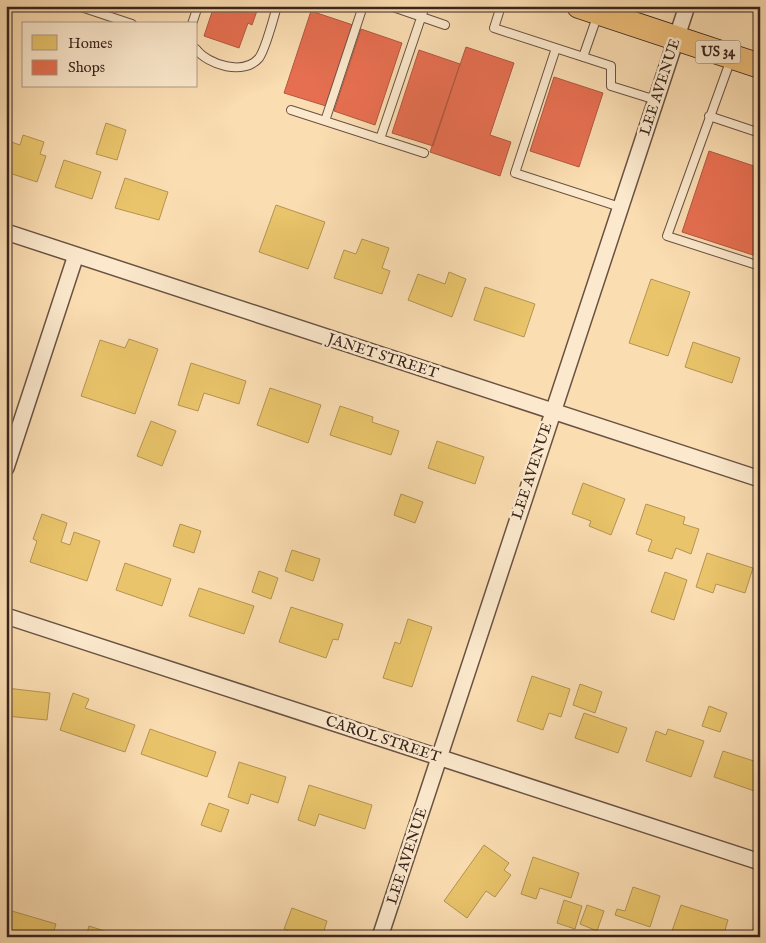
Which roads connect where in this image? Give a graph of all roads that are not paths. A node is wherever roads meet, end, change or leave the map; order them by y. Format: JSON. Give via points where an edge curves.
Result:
{"nodes":[{"id":1,"x":78,"y":6,"type":"edge"},
{"id":2,"x":198,"y":6,"type":"edge"},
{"id":3,"x":277,"y":6,"type":"edge"},
{"id":4,"x":363,"y":6,"type":"edge"},
{"id":5,"x":390,"y":6,"type":"edge"},
{"id":6,"x":425,"y":6,"type":"edge"},
{"id":7,"x":501,"y":6,"type":"edge"},
{"id":8,"x":686,"y":6,"type":"edge"},
{"id":9,"x":97,"y":9,"type":"edge"},
{"id":10,"x":589,"y":10,"type":"edge"},
{"id":11,"x":421,"y":17,"type":"junction"},
{"id":12,"x":127,"y":22,"type":"edge"},
{"id":13,"x":193,"y":22,"type":"edge"},
{"id":14,"x":445,"y":25,"type":"dead end"},
{"id":15,"x":676,"y":39,"type":"junction"},
{"id":16,"x":556,"y":48,"type":"junction"},
{"id":17,"x":198,"y":51,"type":"edge"},
{"id":18,"x":583,"y":57,"type":"junction"},
{"id":19,"x":731,"y":57,"type":"junction"},
{"id":20,"x":760,"y":66,"type":"edge"},
{"id":21,"x":656,"y":100,"type":"junction"},
{"id":22,"x":291,"y":110,"type":"dead end"},
{"id":23,"x":709,"y":116,"type":"junction"},
{"id":24,"x":325,"y":122,"type":"junction"},
{"id":25,"x":760,"y":133,"type":"edge"},
{"id":26,"x":380,"y":139,"type":"junction"},
{"id":27,"x":424,"y":152,"type":"dead end"},
{"id":28,"x":620,"y":207,"type":"junction"},
{"id":29,"x":6,"y":232,"type":"edge"},
{"id":30,"x":76,"y":255,"type":"junction"},
{"id":31,"x":760,"y":266,"type":"edge"},
{"id":32,"x":552,"y":411,"type":"junction"},
{"id":33,"x":6,"y":468,"type":"edge"},
{"id":34,"x":760,"y":479,"type":"edge"},
{"id":35,"x":6,"y":616,"type":"edge"},
{"id":36,"x":439,"y":758,"type":"junction"},
{"id":37,"x":760,"y":862,"type":"edge"},
{"id":38,"x":380,"y":937,"type":"edge"}],
"edges":[{"from":1,"to":9,"type":"lane"},
{"from":2,"to":13,"type":"lane"},
{"from":3,"to":17,"type":"lane","via":[[259,58],[248,65],[224,66]]},
{"from":4,"to":24,"type":"lane"},
{"from":5,"to":11,"type":"lane"},
{"from":6,"to":11,"type":"lane"},
{"from":7,"to":16,"type":"lane","via":[[494,28]]},
{"from":8,"to":15,"type":"street","name":"LEE AVENUE"},
{"from":9,"to":12,"type":"lane"},
{"from":10,"to":15,"type":"main road","number":"US 34"},
{"from":10,"to":18,"type":"lane"},
{"from":11,"to":14,"type":"lane"},
{"from":11,"to":26,"type":"lane"},
{"from":15,"to":19,"type":"main road","number":"US 34"},
{"from":15,"to":21,"type":"street","name":"LEE AVENUE"},
{"from":16,"to":18,"type":"lane"},
{"from":16,"to":28,"type":"lane","via":[[515,173]]},
{"from":18,"to":21,"type":"lane","via":[[611,66],[611,86]]},
{"from":19,"to":20,"type":"main road","number":"US 34"},
{"from":19,"to":23,"type":"lane"},
{"from":21,"to":28,"type":"street","name":"LEE AVENUE"},
{"from":22,"to":24,"type":"lane"},
{"from":23,"to":25,"type":"lane"},
{"from":23,"to":31,"type":"lane","via":[[668,236]]},
{"from":24,"to":26,"type":"lane"},
{"from":26,"to":27,"type":"lane"},
{"from":28,"to":32,"type":"street","name":"LEE AVENUE"},
{"from":29,"to":30,"type":"street","name":"JANET STREET"},
{"from":30,"to":32,"type":"street","name":"JANET STREET"},
{"from":30,"to":33,"type":"street"},
{"from":32,"to":34,"type":"street","name":"JANET STREET"},
{"from":32,"to":36,"type":"street","name":"LEE AVENUE"},
{"from":35,"to":36,"type":"street","name":"CAROL STREET"},
{"from":36,"to":37,"type":"street","name":"CAROL STREET"},
{"from":36,"to":38,"type":"street","name":"LEE AVENUE"}]}
